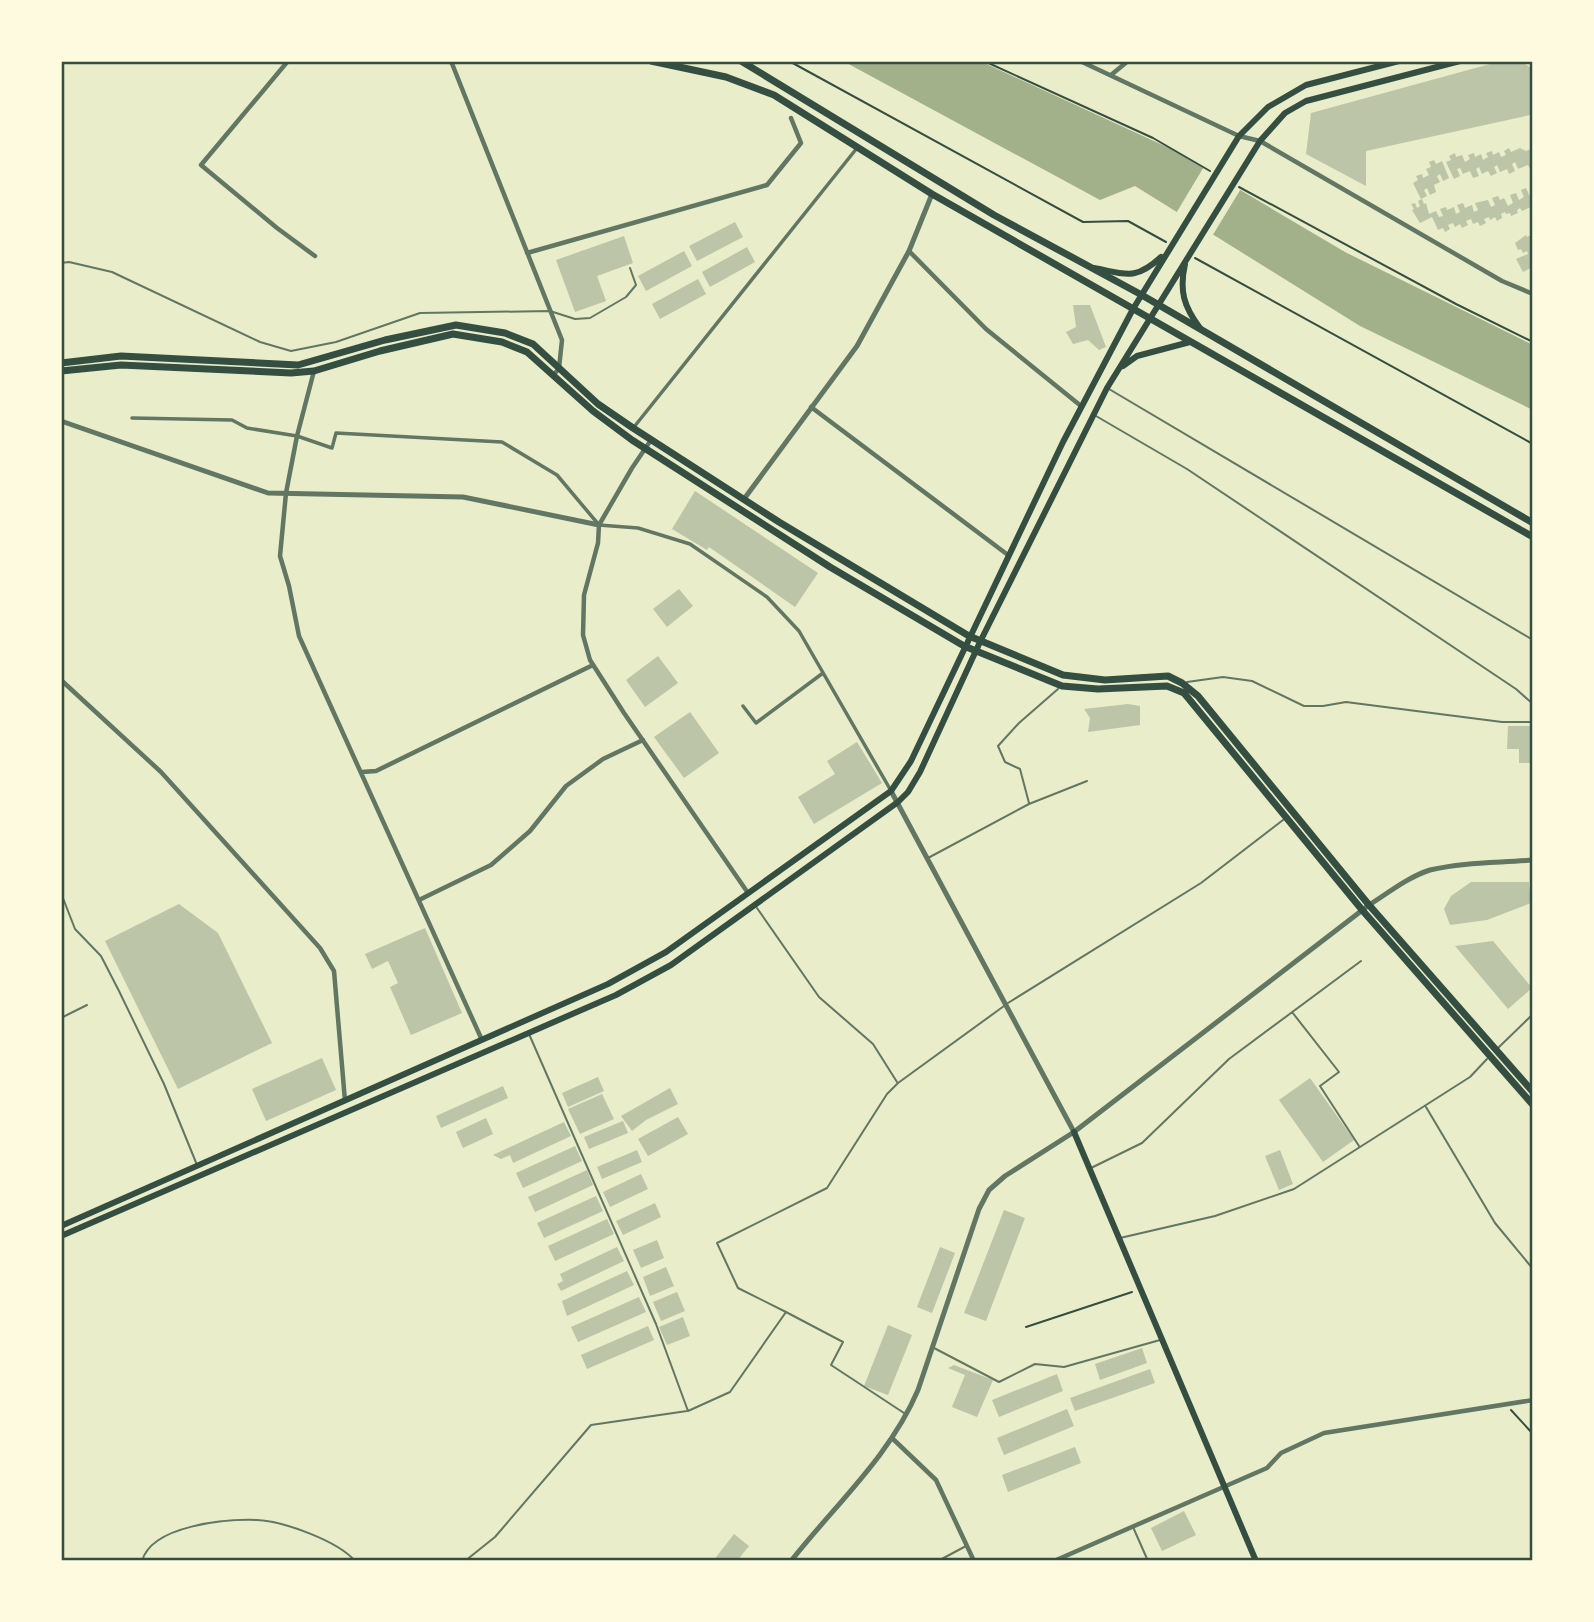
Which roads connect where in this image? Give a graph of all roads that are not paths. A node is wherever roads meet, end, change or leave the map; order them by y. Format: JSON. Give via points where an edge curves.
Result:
{"nodes":[{"id":1,"x":288,"y":61,"type":"edge"},
{"id":2,"x":451,"y":61,"type":"edge"},
{"id":3,"x":652,"y":61,"type":"edge"},
{"id":4,"x":741,"y":61,"type":"edge"},
{"id":5,"x":1080,"y":61,"type":"edge"},
{"id":6,"x":1128,"y":61,"type":"edge"},
{"id":7,"x":1399,"y":61,"type":"edge"},
{"id":8,"x":1460,"y":61,"type":"edge"},
{"id":9,"x":1111,"y":75,"type":"junction"},
{"id":10,"x":791,"y":118,"type":"dead end"},
{"id":11,"x":1240,"y":136,"type":"junction"},
{"id":12,"x":1260,"y":141,"type":"junction"},
{"id":13,"x":857,"y":148,"type":"junction"},
{"id":14,"x":1533,"y":179,"type":"edge"},
{"id":15,"x":1533,"y":187,"type":"edge"},
{"id":16,"x":932,"y":194,"type":"junction"},
{"id":17,"x":909,"y":251,"type":"junction"},
{"id":18,"x":1167,"y":251,"type":"junction"},
{"id":19,"x":527,"y":253,"type":"junction"},
{"id":20,"x":315,"y":257,"type":"dead end"},
{"id":21,"x":1186,"y":259,"type":"junction"},
{"id":22,"x":61,"y":263,"type":"edge"},
{"id":23,"x":1087,"y":267,"type":"junction"},
{"id":24,"x":630,"y":268,"type":"dead end"},
{"id":25,"x":1140,"y":294,"type":"junction"},
{"id":26,"x":1533,"y":294,"type":"edge"},
{"id":27,"x":1158,"y":305,"type":"junction"},
{"id":28,"x":1133,"y":309,"type":"junction"},
{"id":29,"x":550,"y":311,"type":"junction"},
{"id":30,"x":1149,"y":318,"type":"junction"},
{"id":31,"x":1201,"y":330,"type":"junction"},
{"id":32,"x":1190,"y":342,"type":"junction"},
{"id":33,"x":61,"y":363,"type":"edge"},
{"id":34,"x":559,"y":368,"type":"junction"},
{"id":35,"x":1118,"y":369,"type":"junction"},
{"id":36,"x":61,"y":371,"type":"edge"},
{"id":37,"x":314,"y":371,"type":"junction"},
{"id":38,"x":553,"y":376,"type":"junction"},
{"id":39,"x":1107,"y":388,"type":"junction"},
{"id":40,"x":811,"y":407,"type":"junction"},
{"id":41,"x":1082,"y":407,"type":"junction"},
{"id":42,"x":1093,"y":414,"type":"junction"},
{"id":43,"x":132,"y":418,"type":"dead end"},
{"id":44,"x":61,"y":421,"type":"edge"},
{"id":45,"x":633,"y":428,"type":"junction"},
{"id":46,"x":297,"y":436,"type":"junction"},
{"id":47,"x":652,"y":440,"type":"junction"},
{"id":48,"x":645,"y":449,"type":"junction"},
{"id":49,"x":286,"y":494,"type":"junction"},
{"id":50,"x":744,"y":499,"type":"junction"},
{"id":51,"x":1533,"y":523,"type":"edge"},
{"id":52,"x":599,"y":525,"type":"junction"},
{"id":53,"x":1533,"y":537,"type":"edge"},
{"id":54,"x":1008,"y":555,"type":"junction"},
{"id":55,"x":969,"y":636,"type":"junction"},
{"id":56,"x":1533,"y":640,"type":"edge"},
{"id":57,"x":980,"y":642,"type":"junction"},
{"id":58,"x":964,"y":646,"type":"junction"},
{"id":59,"x":975,"y":652,"type":"junction"},
{"id":60,"x":593,"y":665,"type":"junction"},
{"id":61,"x":823,"y":673,"type":"junction"},
{"id":62,"x":61,"y":680,"type":"edge"},
{"id":63,"x":1182,"y":683,"type":"junction"},
{"id":64,"x":1062,"y":686,"type":"junction"},
{"id":65,"x":1533,"y":704,"type":"edge"},
{"id":66,"x":743,"y":706,"type":"dead end"},
{"id":67,"x":1533,"y":722,"type":"edge"},
{"id":68,"x":643,"y":740,"type":"junction"},
{"id":69,"x":362,"y":772,"type":"junction"},
{"id":70,"x":1087,"y":781,"type":"dead end"},
{"id":71,"x":891,"y":791,"type":"junction"},
{"id":72,"x":898,"y":802,"type":"junction"},
{"id":73,"x":1030,"y":804,"type":"junction"},
{"id":74,"x":1287,"y":817,"type":"junction"},
{"id":75,"x":928,"y":858,"type":"junction"},
{"id":76,"x":1533,"y":860,"type":"edge"},
{"id":77,"x":61,"y":893,"type":"edge"},
{"id":78,"x":748,"y":893,"type":"junction"},
{"id":79,"x":419,"y":901,"type":"junction"},
{"id":80,"x":755,"y":906,"type":"junction"},
{"id":81,"x":1366,"y":908,"type":"junction"},
{"id":82,"x":1361,"y":961,"type":"dead end"},
{"id":83,"x":1007,"y":1004,"type":"junction"},
{"id":84,"x":87,"y":1005,"type":"dead end"},
{"id":85,"x":1292,"y":1012,"type":"junction"},
{"id":86,"x":1533,"y":1014,"type":"edge"},
{"id":87,"x":61,"y":1018,"type":"edge"},
{"id":88,"x":529,"y":1034,"type":"junction"},
{"id":89,"x":482,"y":1041,"type":"junction"},
{"id":90,"x":1493,"y":1053,"type":"junction"},
{"id":91,"x":898,"y":1083,"type":"junction"},
{"id":92,"x":1533,"y":1092,"type":"edge"},
{"id":93,"x":345,"y":1101,"type":"junction"},
{"id":94,"x":1533,"y":1105,"type":"edge"},
{"id":95,"x":1426,"y":1106,"type":"junction"},
{"id":96,"x":1074,"y":1132,"type":"junction"},
{"id":97,"x":1360,"y":1147,"type":"junction"},
{"id":98,"x":197,"y":1166,"type":"junction"},
{"id":99,"x":1090,"y":1168,"type":"junction"},
{"id":100,"x":61,"y":1226,"type":"edge"},
{"id":101,"x":61,"y":1236,"type":"edge"},
{"id":102,"x":1119,"y":1238,"type":"junction"},
{"id":103,"x":1533,"y":1269,"type":"edge"},
{"id":104,"x":786,"y":1312,"type":"junction"},
{"id":105,"x":1161,"y":1340,"type":"junction"},
{"id":106,"x":933,"y":1348,"type":"junction"},
{"id":107,"x":1533,"y":1401,"type":"edge"},
{"id":108,"x":688,"y":1411,"type":"junction"},
{"id":109,"x":908,"y":1416,"type":"junction"},
{"id":110,"x":893,"y":1439,"type":"junction"},
{"id":111,"x":1226,"y":1487,"type":"junction"},
{"id":112,"x":1133,"y":1526,"type":"junction"},
{"id":113,"x":967,"y":1546,"type":"junction"},
{"id":114,"x":142,"y":1561,"type":"edge"},
{"id":115,"x":355,"y":1561,"type":"edge"},
{"id":116,"x":465,"y":1561,"type":"edge"},
{"id":117,"x":791,"y":1561,"type":"edge"},
{"id":118,"x":938,"y":1561,"type":"edge"},
{"id":119,"x":974,"y":1561,"type":"edge"},
{"id":120,"x":1054,"y":1561,"type":"edge"},
{"id":121,"x":1148,"y":1561,"type":"edge"},
{"id":122,"x":1256,"y":1561,"type":"edge"}],
"edges":[{"from":1,"to":20,"type":"street","via":[[201,165]]},
{"from":2,"to":19,"type":"street"},
{"from":3,"to":13,"type":"main road","via":[[726,77],[774,95]]},
{"from":4,"to":23,"type":"main road"},
{"from":5,"to":9,"type":"street"},
{"from":6,"to":9,"type":"street"},
{"from":7,"to":11,"type":"main road","via":[[1306,85],[1268,107]]},
{"from":8,"to":12,"type":"main road","via":[[1307,101],[1285,113]]},
{"from":9,"to":11,"type":"street"},
{"from":10,"to":19,"type":"street","via":[[801,143],[767,185]]},
{"from":11,"to":12,"type":"street"},
{"from":11,"to":18,"type":"main road"},
{"from":12,"to":21,"type":"main road"},
{"from":12,"to":26,"type":"street","via":[[1502,281]]},
{"from":13,"to":16,"type":"main road"},
{"from":13,"to":45,"type":"street"},
{"from":14,"to":15,"type":"lane"},
{"from":16,"to":17,"type":"street"},
{"from":16,"to":28,"type":"main road"},
{"from":17,"to":40,"type":"street","via":[[857,346]]},
{"from":17,"to":41,"type":"street","via":[[986,329]]},
{"from":18,"to":23,"type":"main road","via":[[1138,275]]},
{"from":18,"to":25,"type":"main road"},
{"from":19,"to":29,"type":"street"},
{"from":21,"to":27,"type":"main road"},
{"from":21,"to":31,"type":"main road","via":[[1182,296]]},
{"from":22,"to":29,"type":"lane","via":[[112,272],[260,342],[291,351],[336,342],[420,313]]},
{"from":23,"to":25,"type":"main road"},
{"from":24,"to":29,"type":"lane","via":[[636,285],[626,297],[590,318],[575,319]]},
{"from":25,"to":27,"type":"main road"},
{"from":25,"to":28,"type":"main road"},
{"from":27,"to":30,"type":"main road"},
{"from":27,"to":31,"type":"main road"},
{"from":28,"to":30,"type":"main road"},
{"from":28,"to":41,"type":"main road"},
{"from":29,"to":34,"type":"street","via":[[562,340]]},
{"from":30,"to":32,"type":"main road"},
{"from":30,"to":35,"type":"main road"},
{"from":31,"to":51,"type":"main road"},
{"from":32,"to":35,"type":"main road","via":[[1137,356]]},
{"from":32,"to":53,"type":"main road"},
{"from":33,"to":34,"type":"main road","via":[[121,356],[298,365],[456,325],[505,333],[533,344]]},
{"from":34,"to":38,"type":"street"},
{"from":34,"to":45,"type":"main road"},
{"from":35,"to":39,"type":"main road"},
{"from":36,"to":37,"type":"main road","via":[[121,365]]},
{"from":37,"to":38,"type":"main road","via":[[453,334],[502,342],[527,352]]},
{"from":37,"to":46,"type":"street"},
{"from":38,"to":48,"type":"main road"},
{"from":39,"to":42,"type":"main road"},
{"from":39,"to":56,"type":"lane"},
{"from":40,"to":50,"type":"street"},
{"from":40,"to":54,"type":"street"},
{"from":41,"to":54,"type":"main road"},
{"from":42,"to":57,"type":"main road"},
{"from":42,"to":65,"type":"lane","via":[[1392,605]]},
{"from":43,"to":46,"type":"street","via":[[232,420],[247,428]]},
{"from":44,"to":49,"type":"street","via":[[268,493]]},
{"from":45,"to":47,"type":"main road"},
{"from":46,"to":49,"type":"street"},
{"from":46,"to":52,"type":"street","via":[[332,448],[336,432],[502,442],[557,475]]},
{"from":47,"to":48,"type":"street"},
{"from":47,"to":50,"type":"main road"},
{"from":48,"to":52,"type":"street"},
{"from":48,"to":58,"type":"main road"},
{"from":49,"to":52,"type":"street","via":[[463,497]]},
{"from":49,"to":69,"type":"street","via":[[279,556],[299,636]]},
{"from":50,"to":55,"type":"main road"},
{"from":52,"to":60,"type":"street","via":[[584,595],[583,635]]},
{"from":52,"to":61,"type":"street","via":[[638,528],[690,544],[767,597],[799,631]]},
{"from":54,"to":55,"type":"main road"},
{"from":55,"to":57,"type":"main road"},
{"from":55,"to":58,"type":"main road"},
{"from":57,"to":59,"type":"main road"},
{"from":57,"to":63,"type":"main road","via":[[1063,675],[1105,680],[1168,677]]},
{"from":58,"to":59,"type":"main road"},
{"from":58,"to":71,"type":"main road","via":[[911,761]]},
{"from":59,"to":64,"type":"main road"},
{"from":59,"to":72,"type":"main road","via":[[920,772]]},
{"from":60,"to":68,"type":"street"},
{"from":60,"to":69,"type":"street","via":[[376,771]]},
{"from":61,"to":66,"type":"street","via":[[756,723]]},
{"from":61,"to":71,"type":"street"},
{"from":62,"to":93,"type":"street","via":[[161,772],[320,948],[334,971]]},
{"from":63,"to":67,"type":"lane","via":[[1223,677],[1252,681],[1304,706],[1346,702]]},
{"from":63,"to":81,"type":"main road","via":[[1198,696]]},
{"from":64,"to":73,"type":"lane","via":[[998,746],[1005,762],[1020,769]]},
{"from":64,"to":74,"type":"main road","via":[[1167,685],[1184,693]]},
{"from":68,"to":78,"type":"street"},
{"from":68,"to":79,"type":"street","via":[[566,786],[530,831],[491,866]]},
{"from":69,"to":79,"type":"street"},
{"from":70,"to":73,"type":"lane"},
{"from":71,"to":72,"type":"street"},
{"from":71,"to":78,"type":"main road"},
{"from":72,"to":75,"type":"street"},
{"from":72,"to":80,"type":"main road"},
{"from":73,"to":75,"type":"lane"},
{"from":74,"to":81,"type":"main road"},
{"from":74,"to":83,"type":"lane","via":[[1201,883]]},
{"from":75,"to":83,"type":"street"},
{"from":76,"to":81,"type":"street","via":[[1429,871]]},
{"from":77,"to":98,"type":"lane","via":[[75,929],[101,956],[124,1001]]},
{"from":78,"to":89,"type":"main road","via":[[666,952],[608,984]]},
{"from":79,"to":89,"type":"street"},
{"from":80,"to":88,"type":"main road","via":[[671,965]]},
{"from":80,"to":91,"type":"lane","via":[[819,997],[873,1044]]},
{"from":81,"to":90,"type":"main road"},
{"from":81,"to":96,"type":"street"},
{"from":82,"to":85,"type":"lane"},
{"from":83,"to":91,"type":"lane"},
{"from":83,"to":96,"type":"street"},
{"from":84,"to":87,"type":"lane"},
{"from":85,"to":97,"type":"lane","via":[[1339,1072],[1320,1086]]},
{"from":85,"to":99,"type":"lane","via":[[1228,1059],[1142,1143]]},
{"from":86,"to":90,"type":"lane"},
{"from":88,"to":101,"type":"main road"},
{"from":88,"to":108,"type":"lane","via":[[656,1324]]},
{"from":89,"to":93,"type":"main road"},
{"from":90,"to":92,"type":"main road"},
{"from":90,"to":94,"type":"main road"},
{"from":90,"to":95,"type":"lane","via":[[1470,1077]]},
{"from":91,"to":104,"type":"lane","via":[[827,1188],[717,1243],[738,1288]]},
{"from":93,"to":98,"type":"main road"},
{"from":95,"to":97,"type":"lane"},
{"from":95,"to":103,"type":"lane","via":[[1495,1223]]},
{"from":96,"to":99,"type":"main road"},
{"from":96,"to":106,"type":"street","via":[[989,1190]]},
{"from":97,"to":102,"type":"lane","via":[[1294,1189],[1215,1216]]},
{"from":98,"to":100,"type":"main road"},
{"from":99,"to":102,"type":"main road"},
{"from":102,"to":105,"type":"main road"},
{"from":104,"to":108,"type":"lane","via":[[730,1392]]},
{"from":104,"to":109,"type":"lane","via":[[843,1342],[831,1365]]},
{"from":105,"to":106,"type":"lane","via":[[1064,1367],[1035,1364],[999,1382]]},
{"from":105,"to":111,"type":"main road"},
{"from":106,"to":109,"type":"street"},
{"from":107,"to":111,"type":"street","via":[[1324,1433]]},
{"from":108,"to":116,"type":"lane","via":[[591,1425],[495,1537]]},
{"from":109,"to":110,"type":"street"},
{"from":110,"to":113,"type":"street","via":[[936,1480]]},
{"from":110,"to":117,"type":"street"},
{"from":111,"to":112,"type":"street"},
{"from":111,"to":122,"type":"main road"},
{"from":112,"to":120,"type":"street"},
{"from":112,"to":121,"type":"lane"},
{"from":113,"to":118,"type":"lane"},
{"from":113,"to":119,"type":"street"},
{"from":114,"to":115,"type":"lane","via":[[159,1539],[181,1529],[259,1520],[333,1542]]}]}
